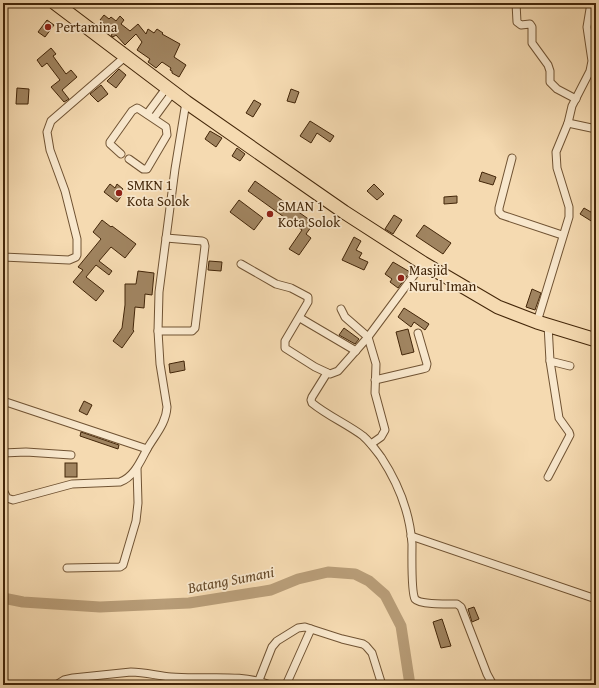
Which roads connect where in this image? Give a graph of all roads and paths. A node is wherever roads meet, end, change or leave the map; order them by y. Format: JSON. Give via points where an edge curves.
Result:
{"nodes":[{"id":1,"x":55,"y":3,"type":"edge"},
{"id":2,"x":516,"y":3,"type":"edge"},
{"id":3,"x":591,"y":3,"type":"edge"},
{"id":4,"x":593,"y":15,"type":"edge"},
{"id":5,"x":126,"y":56,"type":"junction"},
{"id":6,"x":170,"y":90,"type":"junction"},
{"id":7,"x":577,"y":96,"type":"junction"},
{"id":8,"x":186,"y":102,"type":"junction"},
{"id":9,"x":147,"y":114,"type":"junction"},
{"id":10,"x":154,"y":118,"type":"junction"},
{"id":11,"x":568,"y":123,"type":"junction"},
{"id":12,"x":596,"y":129,"type":"edge"},
{"id":13,"x":122,"y":154,"type":"dead end"},
{"id":14,"x":512,"y":158,"type":"dead end"},
{"id":15,"x":129,"y":160,"type":"dead end"},
{"id":16,"x":562,"y":235,"type":"junction"},
{"id":17,"x":166,"y":238,"type":"junction"},
{"id":18,"x":3,"y":257,"type":"edge"},
{"id":19,"x":423,"y":263,"type":"junction"},
{"id":20,"x":241,"y":264,"type":"dead end"},
{"id":21,"x":341,"y":309,"type":"dead end"},
{"id":22,"x":300,"y":318,"type":"junction"},
{"id":23,"x":542,"y":324,"type":"junction"},
{"id":24,"x":158,"y":331,"type":"junction"},
{"id":25,"x":418,"y":333,"type":"dead end"},
{"id":26,"x":368,"y":337,"type":"junction"},
{"id":27,"x":596,"y":342,"type":"edge"},
{"id":28,"x":356,"y":351,"type":"junction"},
{"id":29,"x":550,"y":360,"type":"junction"},
{"id":30,"x":570,"y":366,"type":"dead end"},
{"id":31,"x":327,"y":373,"type":"junction"},
{"id":32,"x":375,"y":380,"type":"junction"},
{"id":33,"x":3,"y":400,"type":"edge"},
{"id":34,"x":371,"y":444,"type":"junction"},
{"id":35,"x":147,"y":449,"type":"junction"},
{"id":36,"x":3,"y":453,"type":"edge"},
{"id":37,"x":71,"y":455,"type":"dead end"},
{"id":38,"x":137,"y":468,"type":"junction"},
{"id":39,"x":548,"y":477,"type":"dead end"},
{"id":40,"x":3,"y":490,"type":"edge"},
{"id":41,"x":411,"y":536,"type":"junction"},
{"id":42,"x":67,"y":568,"type":"dead end"},
{"id":43,"x":596,"y":599,"type":"edge"},
{"id":44,"x":311,"y":629,"type":"junction"},
{"id":45,"x":171,"y":677,"type":"junction"},
{"id":46,"x":259,"y":680,"type":"junction"},
{"id":47,"x":204,"y":681,"type":"edge"},
{"id":48,"x":239,"y":682,"type":"edge"},
{"id":49,"x":56,"y":685,"type":"edge"},
{"id":50,"x":170,"y":685,"type":"edge"},
{"id":51,"x":270,"y":685,"type":"edge"},
{"id":52,"x":286,"y":685,"type":"edge"},
{"id":53,"x":382,"y":685,"type":"edge"},
{"id":54,"x":493,"y":685,"type":"edge"}],
"edges":[{"from":1,"to":5,"type":"highway"},
{"from":2,"to":7,"type":"street","via":[[517,22],[521,25],[530,24],[532,27],[532,43],[548,65],[550,82],[557,89]]},
{"from":3,"to":4,"type":"street"},
{"from":4,"to":7,"type":"street","via":[[587,27],[592,61],[590,72]]},
{"from":5,"to":6,"type":"highway"},
{"from":5,"to":18,"type":"street","via":[[48,126],[50,150],[66,191],[78,239],[76,258],[69,260]]},
{"from":6,"to":8,"type":"highway"},
{"from":6,"to":9,"type":"street"},
{"from":6,"to":10,"type":"street"},
{"from":7,"to":11,"type":"street"},
{"from":8,"to":17,"type":"street"},
{"from":8,"to":19,"type":"highway","via":[[338,208]]},
{"from":9,"to":10,"type":"street"},
{"from":9,"to":13,"type":"street","via":[[134,109],[110,140],[110,144]]},
{"from":10,"to":15,"type":"street","via":[[166,127],[166,138],[147,169]]},
{"from":11,"to":12,"type":"street"},
{"from":11,"to":16,"type":"street","via":[[556,152],[557,168],[570,212]]},
{"from":14,"to":16,"type":"street","via":[[499,212]]},
{"from":16,"to":23,"type":"street"},
{"from":17,"to":24,"type":"street","via":[[159,292]]},
{"from":17,"to":24,"type":"street","via":[[202,241],[205,246],[195,328],[192,331]]},
{"from":19,"to":23,"type":"highway","via":[[498,307]]},
{"from":19,"to":26,"type":"street"},
{"from":20,"to":22,"type":"street","via":[[279,286],[291,288],[308,297]]},
{"from":21,"to":26,"type":"street","via":[[345,317]]},
{"from":22,"to":28,"type":"street"},
{"from":22,"to":31,"type":"street","via":[[285,341],[285,348]]},
{"from":23,"to":27,"type":"highway"},
{"from":23,"to":29,"type":"street"},
{"from":24,"to":35,"type":"street","via":[[160,364],[167,402],[166,414]]},
{"from":25,"to":32,"type":"street","via":[[426,368]]},
{"from":26,"to":28,"type":"street"},
{"from":26,"to":32,"type":"street","via":[[376,364]]},
{"from":28,"to":31,"type":"street","via":[[338,371]]},
{"from":29,"to":30,"type":"street"},
{"from":29,"to":39,"type":"street","via":[[559,418],[570,435]]},
{"from":31,"to":34,"type":"street","via":[[312,397],[312,403]]},
{"from":32,"to":34,"type":"street","via":[[374,393],[385,430],[381,437]]},
{"from":33,"to":35,"type":"street"},
{"from":34,"to":41,"type":"street","via":[[389,469],[403,498]]},
{"from":35,"to":38,"type":"street"},
{"from":36,"to":37,"type":"street"},
{"from":38,"to":40,"type":"street","via":[[126,480],[120,482],[72,484],[13,500],[7,498]]},
{"from":38,"to":42,"type":"street","via":[[136,521],[123,565]]},
{"from":41,"to":43,"type":"street"},
{"from":41,"to":54,"type":"street","via":[[415,599],[421,602],[461,606]]},
{"from":44,"to":46,"type":"street","via":[[298,628],[277,641],[272,647]]},
{"from":44,"to":52,"type":"street"},
{"from":44,"to":53,"type":"street","via":[[366,646],[372,653]]},
{"from":45,"to":47,"type":"street"},
{"from":45,"to":49,"type":"street","via":[[131,672],[73,678]]},
{"from":45,"to":50,"type":"street"},
{"from":46,"to":48,"type":"street"},
{"from":46,"to":51,"type":"street"},
{"from":47,"to":48,"type":"street"}]}
